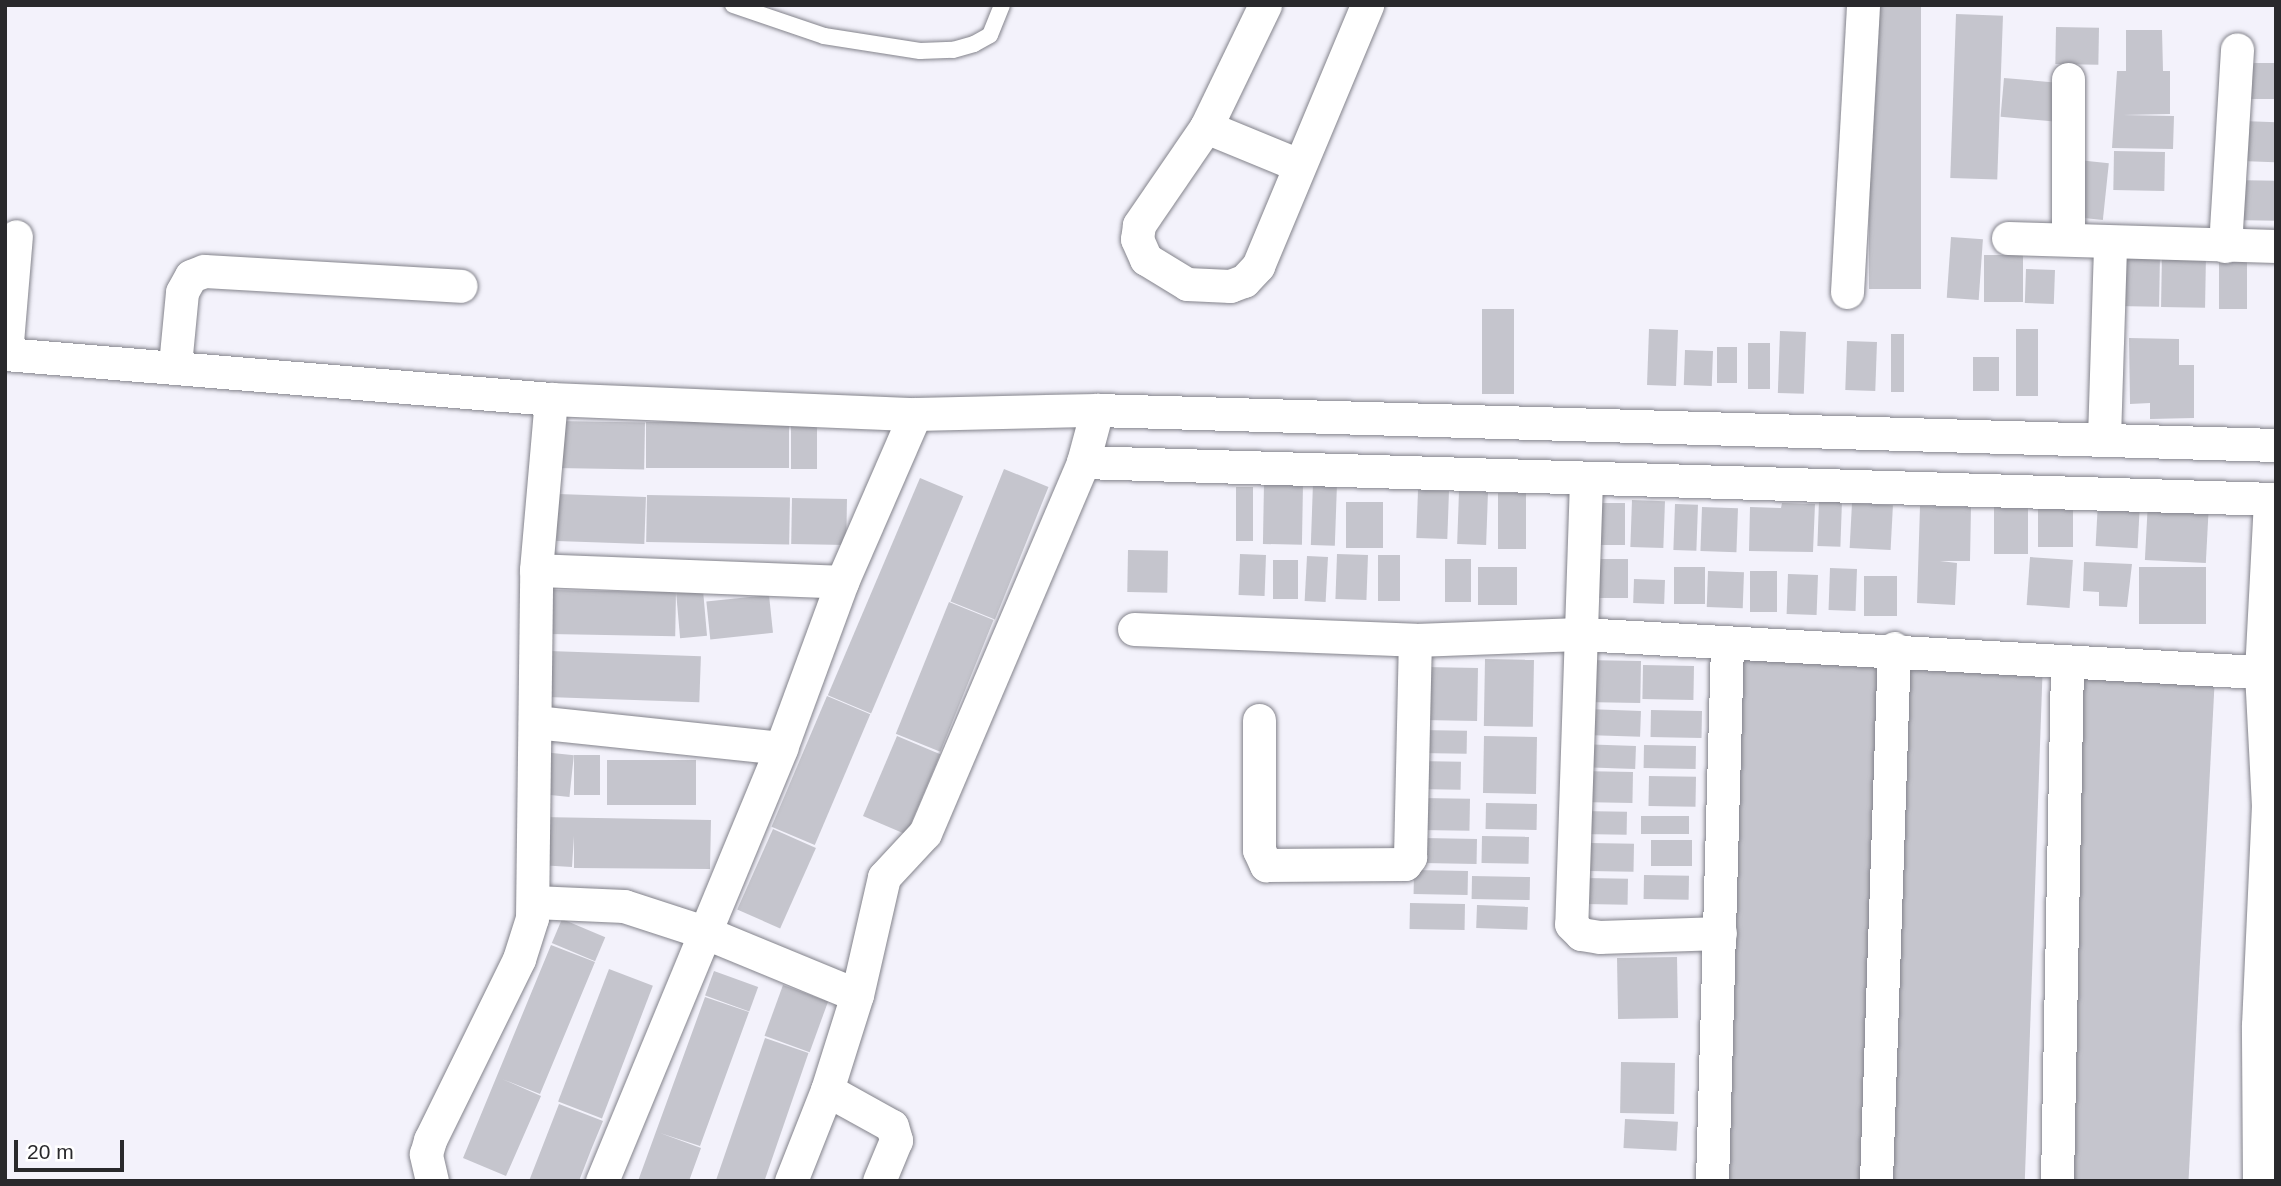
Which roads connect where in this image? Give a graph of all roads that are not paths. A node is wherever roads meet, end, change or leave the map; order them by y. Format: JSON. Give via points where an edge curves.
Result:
{"nodes":[{"id":1,"x":733,"y":5,"type":"edge"},
{"id":2,"x":1002,"y":5,"type":"edge"},
{"id":3,"x":1265,"y":5,"type":"edge"},
{"id":4,"x":1367,"y":5,"type":"edge"},
{"id":5,"x":1863,"y":5,"type":"edge"},
{"id":6,"x":2237,"y":49,"type":"dead end"},
{"id":7,"x":2068,"y":79,"type":"dead end"},
{"id":8,"x":1206,"y":127,"type":"junction"},
{"id":9,"x":1298,"y":165,"type":"junction"},
{"id":10,"x":16,"y":236,"type":"dead end"},
{"id":11,"x":2068,"y":237,"type":"junction"},
{"id":12,"x":2008,"y":238,"type":"dead end"},
{"id":13,"x":2110,"y":242,"type":"junction"},
{"id":14,"x":2225,"y":246,"type":"junction"},
{"id":15,"x":2276,"y":246,"type":"edge"},
{"id":16,"x":461,"y":286,"type":"dead end"},
{"id":17,"x":1847,"y":292,"type":"dead end"},
{"id":18,"x":6,"y":354,"type":"edge"},
{"id":19,"x":175,"y":365,"type":"junction"},
{"id":20,"x":551,"y":399,"type":"junction"},
{"id":21,"x":1097,"y":410,"type":"junction"},
{"id":22,"x":915,"y":414,"type":"junction"},
{"id":23,"x":2104,"y":438,"type":"junction"},
{"id":24,"x":2156,"y":441,"type":"junction"},
{"id":25,"x":2276,"y":444,"type":"edge"},
{"id":26,"x":1083,"y":462,"type":"junction"},
{"id":27,"x":1586,"y":480,"type":"junction"},
{"id":28,"x":2154,"y":496,"type":"junction"},
{"id":29,"x":2273,"y":499,"type":"edge"},
{"id":30,"x":536,"y":570,"type":"junction"},
{"id":31,"x":842,"y":582,"type":"junction"},
{"id":32,"x":1134,"y":629,"type":"dead end"},
{"id":33,"x":1580,"y":634,"type":"junction"},
{"id":34,"x":1415,"y":640,"type":"junction"},
{"id":35,"x":1727,"y":645,"type":"junction"},
{"id":36,"x":1894,"y":648,"type":"junction"},
{"id":37,"x":2067,"y":663,"type":"junction"},
{"id":38,"x":2269,"y":672,"type":"edge"},
{"id":39,"x":1259,"y":720,"type":"dead end"},
{"id":40,"x":535,"y":722,"type":"junction"},
{"id":41,"x":781,"y":748,"type":"junction"},
{"id":42,"x":2272,"y":803,"type":"edge"},
{"id":43,"x":534,"y":902,"type":"junction"},
{"id":44,"x":705,"y":932,"type":"junction"},
{"id":45,"x":1720,"y":933,"type":"junction"},
{"id":46,"x":857,"y":995,"type":"junction"},
{"id":47,"x":2267,"y":1019,"type":"edge"},
{"id":48,"x":827,"y":1090,"type":"junction"},
{"id":49,"x":432,"y":1181,"type":"edge"},
{"id":50,"x":602,"y":1181,"type":"edge"},
{"id":51,"x":791,"y":1181,"type":"edge"},
{"id":52,"x":879,"y":1181,"type":"edge"},
{"id":53,"x":1712,"y":1181,"type":"edge"},
{"id":54,"x":1876,"y":1181,"type":"edge"},
{"id":55,"x":2057,"y":1181,"type":"edge"},
{"id":56,"x":2259,"y":1181,"type":"edge"}],
"edges":[{"from":1,"to":2,"type":"lane","via":[[824,36],[920,51],[974,44],[990,35]]},
{"from":3,"to":8,"type":"street"},
{"from":4,"to":9,"type":"street"},
{"from":5,"to":17,"type":"street"},
{"from":6,"to":14,"type":"street"},
{"from":7,"to":11,"type":"street"},
{"from":8,"to":9,"type":"street"},
{"from":8,"to":9,"type":"street","via":[[1139,225],[1140,250],[1169,276],[1211,288],[1230,286],[1252,275]]},
{"from":10,"to":18,"type":"street"},
{"from":11,"to":12,"type":"street"},
{"from":11,"to":13,"type":"street"},
{"from":13,"to":14,"type":"street"},
{"from":13,"to":23,"type":"street"},
{"from":14,"to":15,"type":"street"},
{"from":16,"to":19,"type":"street","via":[[204,271],[191,276],[182,292]]},
{"from":18,"to":19,"type":"street"},
{"from":19,"to":20,"type":"street"},
{"from":20,"to":22,"type":"street"},
{"from":20,"to":30,"type":"street"},
{"from":21,"to":22,"type":"street"},
{"from":21,"to":23,"type":"street"},
{"from":21,"to":26,"type":"street"},
{"from":22,"to":31,"type":"street"},
{"from":23,"to":24,"type":"street"},
{"from":24,"to":25,"type":"street"},
{"from":24,"to":28,"type":"street"},
{"from":26,"to":27,"type":"street"},
{"from":26,"to":46,"type":"street","via":[[925,833],[884,877]]},
{"from":27,"to":28,"type":"street"},
{"from":27,"to":33,"type":"street"},
{"from":28,"to":29,"type":"street"},
{"from":29,"to":38,"type":"street"},
{"from":30,"to":31,"type":"street"},
{"from":30,"to":40,"type":"street"},
{"from":31,"to":41,"type":"street"},
{"from":32,"to":34,"type":"street"},
{"from":33,"to":34,"type":"street"},
{"from":33,"to":35,"type":"street"},
{"from":33,"to":45,"type":"street","via":[[1571,924],[1581,934],[1600,937]]},
{"from":34,"to":39,"type":"street","via":[[1410,857],[1405,864],[1266,865],[1259,850]]},
{"from":35,"to":36,"type":"street"},
{"from":35,"to":45,"type":"street"},
{"from":36,"to":37,"type":"street"},
{"from":36,"to":54,"type":"street"},
{"from":37,"to":38,"type":"street"},
{"from":37,"to":55,"type":"street"},
{"from":38,"to":42,"type":"street"},
{"from":40,"to":41,"type":"street"},
{"from":40,"to":43,"type":"street","via":[[530,826]]},
{"from":41,"to":44,"type":"street"},
{"from":42,"to":47,"type":"street"},
{"from":43,"to":44,"type":"street","via":[[624,906]]},
{"from":43,"to":49,"type":"street","via":[[519,959],[430,1140],[426,1154]]},
{"from":44,"to":46,"type":"street"},
{"from":44,"to":50,"type":"street"},
{"from":45,"to":53,"type":"street"},
{"from":46,"to":48,"type":"street"},
{"from":47,"to":56,"type":"street"},
{"from":48,"to":51,"type":"street"},
{"from":48,"to":52,"type":"street","via":[[892,1126],[896,1140]]}]}
